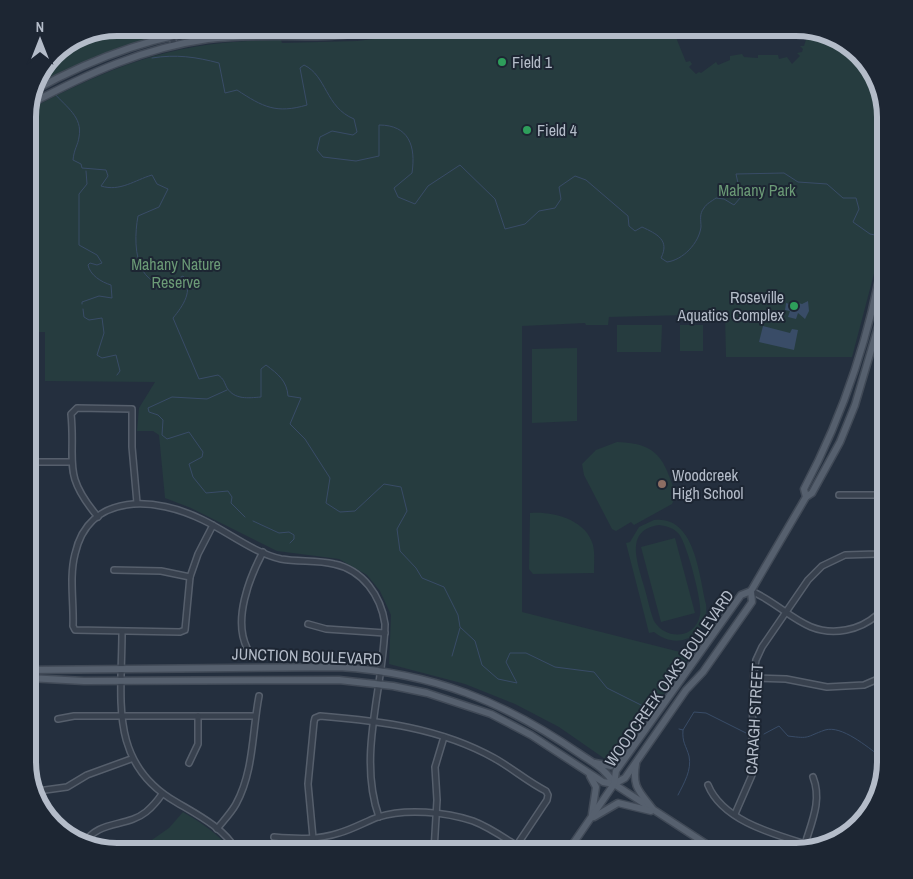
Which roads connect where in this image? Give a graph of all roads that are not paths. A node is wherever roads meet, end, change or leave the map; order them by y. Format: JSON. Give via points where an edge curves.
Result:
{"nodes":[{"id":1,"x":169,"y":36,"type":"edge"},
{"id":2,"x":172,"y":36,"type":"edge"},
{"id":3,"x":339,"y":36,"type":"edge"},
{"id":4,"x":174,"y":45,"type":"junction"},
{"id":5,"x":42,"y":87,"type":"edge"},
{"id":6,"x":38,"y":99,"type":"edge"},
{"id":7,"x":877,"y":283,"type":"edge"},
{"id":8,"x":866,"y":331,"type":"junction"},
{"id":9,"x":877,"y":334,"type":"joint"},
{"id":10,"x":36,"y":462,"type":"edge"},
{"id":11,"x":71,"y":462,"type":"junction"},
{"id":12,"x":839,"y":495,"type":"dead end"},
{"id":13,"x":877,"y":495,"type":"edge"},
{"id":14,"x":806,"y":497,"type":"junction"},
{"id":15,"x":137,"y":503,"type":"junction"},
{"id":16,"x":98,"y":517,"type":"junction"},
{"id":17,"x":214,"y":525,"type":"junction"},
{"id":18,"x":263,"y":552,"type":"junction"},
{"id":19,"x":877,"y":552,"type":"edge"},
{"id":20,"x":114,"y":570,"type":"dead end"},
{"id":21,"x":190,"y":577,"type":"junction"},
{"id":22,"x":751,"y":591,"type":"junction"},
{"id":23,"x":786,"y":612,"type":"junction"},
{"id":24,"x":877,"y":615,"type":"dead end"},
{"id":25,"x":308,"y":624,"type":"dead end"},
{"id":26,"x":122,"y":632,"type":"junction"},
{"id":27,"x":385,"y":633,"type":"junction"},
{"id":28,"x":247,"y":648,"type":"dead end"},
{"id":29,"x":122,"y":668,"type":"junction"},
{"id":30,"x":36,"y":670,"type":"edge"},
{"id":31,"x":380,"y":670,"type":"junction"},
{"id":32,"x":36,"y":678,"type":"edge"},
{"id":33,"x":753,"y":678,"type":"junction"},
{"id":34,"x":877,"y":680,"type":"edge"},
{"id":35,"x":122,"y":681,"type":"junction"},
{"id":36,"x":379,"y":683,"type":"junction"},
{"id":37,"x":259,"y":696,"type":"dead end"},
{"id":38,"x":122,"y":716,"type":"junction"},
{"id":39,"x":198,"y":716,"type":"junction"},
{"id":40,"x":255,"y":716,"type":"junction"},
{"id":41,"x":58,"y":719,"type":"dead end"},
{"id":42,"x":374,"y":720,"type":"junction"},
{"id":43,"x":444,"y":737,"type":"junction"},
{"id":44,"x":628,"y":755,"type":"junction"},
{"id":45,"x":132,"y":758,"type":"junction"},
{"id":46,"x":592,"y":762,"type":"junction"},
{"id":47,"x":636,"y":762,"type":"junction"},
{"id":48,"x":188,"y":763,"type":"dead end"},
{"id":49,"x":588,"y":773,"type":"junction"},
{"id":50,"x":813,"y":777,"type":"dead end"},
{"id":51,"x":614,"y":784,"type":"junction"},
{"id":52,"x":708,"y":785,"type":"dead end"},
{"id":53,"x":41,"y":791,"type":"edge"},
{"id":54,"x":162,"y":794,"type":"junction"},
{"id":55,"x":656,"y":813,"type":"junction"},
{"id":56,"x":735,"y":814,"type":"junction"},
{"id":57,"x":436,"y":815,"type":"junction"},
{"id":58,"x":378,"y":817,"type":"junction"},
{"id":59,"x":591,"y":819,"type":"junction"},
{"id":60,"x":218,"y":829,"type":"junction"},
{"id":61,"x":88,"y":837,"type":"edge"},
{"id":62,"x":274,"y":837,"type":"dead end"},
{"id":63,"x":313,"y":838,"type":"junction"},
{"id":64,"x":801,"y":842,"type":"edge"},
{"id":65,"x":806,"y":842,"type":"edge"},
{"id":66,"x":230,"y":843,"type":"edge"},
{"id":67,"x":434,"y":843,"type":"edge"},
{"id":68,"x":512,"y":843,"type":"edge"},
{"id":69,"x":519,"y":843,"type":"edge"},
{"id":70,"x":574,"y":843,"type":"edge"},
{"id":71,"x":703,"y":843,"type":"edge"}],
"edges":[{"from":1,"to":5,"type":"main road","via":[[117,52]]},
{"from":2,"to":4,"type":"street"},
{"from":3,"to":4,"type":"main road","via":[[223,38]]},
{"from":4,"to":6,"type":"main road","via":[[114,63]]},
{"from":7,"to":8,"type":"main road","name":"WOODCREEK OAKS BOULEVARD"},
{"from":8,"to":9,"type":"main road"},
{"from":8,"to":14,"type":"main road","name":"WOODCREEK OAKS BOULEVARD","via":[[833,428],[804,489]]},
{"from":9,"to":14,"type":"main road","name":"WOODCREEK OAKS BOULEVARD","via":[[840,442],[812,494]]},
{"from":10,"to":11,"type":"street"},
{"from":11,"to":15,"type":"street","via":[[73,410],[132,409]]},
{"from":11,"to":16,"type":"street","via":[[76,486]]},
{"from":12,"to":13,"type":"street"},
{"from":14,"to":22,"type":"main road","name":"WOODCREEK OAKS BOULEVARD"},
{"from":15,"to":16,"type":"street","via":[[118,506]]},
{"from":15,"to":17,"type":"street","via":[[172,507]]},
{"from":16,"to":26,"type":"street","via":[[82,534],[75,553],[73,626],[80,632]]},
{"from":17,"to":18,"type":"street"},
{"from":17,"to":21,"type":"street"},
{"from":18,"to":27,"type":"street","via":[[280,558],[336,564],[356,574],[377,597],[384,616]]},
{"from":18,"to":28,"type":"street","via":[[245,595],[243,633]]},
{"from":19,"to":23,"type":"street","name":"CARAGH STREET","via":[[845,555],[827,562],[812,575]]},
{"from":20,"to":21,"type":"street","via":[[161,571]]},
{"from":21,"to":26,"type":"street","via":[[185,630]]},
{"from":22,"to":23,"type":"street"},
{"from":22,"to":44,"type":"main road","name":"WOODCREEK OAKS BOULEVARD","via":[[741,596]]},
{"from":22,"to":47,"type":"main road","name":"WOODCREEK OAKS BOULEVARD","via":[[752,602]]},
{"from":23,"to":24,"type":"street","via":[[811,628],[832,631],[854,628]]},
{"from":23,"to":33,"type":"street","name":"CARAGH STREET","via":[[759,651]]},
{"from":25,"to":27,"type":"street","via":[[326,629]]},
{"from":26,"to":29,"type":"street"},
{"from":27,"to":31,"type":"street"},
{"from":29,"to":30,"type":"main road","name":"JUNCTION BOULEVARD"},
{"from":29,"to":31,"type":"main road","name":"JUNCTION BOULEVARD","via":[[313,666]]},
{"from":29,"to":35,"type":"street"},
{"from":31,"to":36,"type":"street"},
{"from":31,"to":46,"type":"main road","name":"JUNCTION BOULEVARD","via":[[421,678],[472,694],[562,741]]},
{"from":32,"to":35,"type":"main road","name":"JUNCTION BOULEVARD"},
{"from":33,"to":34,"type":"street","via":[[786,678],[827,687],[864,685]]},
{"from":33,"to":56,"type":"street","name":"CARAGH STREET","via":[[752,775]]},
{"from":35,"to":36,"type":"main road","name":"JUNCTION BOULEVARD","via":[[316,679]]},
{"from":35,"to":38,"type":"street"},
{"from":36,"to":42,"type":"street"},
{"from":36,"to":49,"type":"main road","name":"JUNCTION BOULEVARD","via":[[427,692],[491,714],[531,735]]},
{"from":37,"to":40,"type":"street"},
{"from":38,"to":39,"type":"street"},
{"from":38,"to":41,"type":"street"},
{"from":38,"to":45,"type":"street","via":[[125,740]]},
{"from":39,"to":40,"type":"street"},
{"from":39,"to":48,"type":"street","via":[[198,744]]},
{"from":40,"to":60,"type":"street","via":[[251,761],[243,786],[237,803]]},
{"from":42,"to":43,"type":"street"},
{"from":42,"to":58,"type":"street","via":[[371,746],[373,794]]},
{"from":42,"to":63,"type":"street","via":[[315,718],[308,779]]},
{"from":43,"to":57,"type":"street","via":[[435,767]]},
{"from":43,"to":69,"type":"street","via":[[493,757],[548,795]]},
{"from":44,"to":46,"type":"main road","via":[[615,765]]},
{"from":44,"to":51,"type":"main road","name":"WOODCREEK OAKS BOULEVARD","via":[[616,772]]},
{"from":45,"to":53,"type":"street","via":[[87,775],[66,787]]},
{"from":45,"to":54,"type":"street","via":[[145,778]]},
{"from":46,"to":51,"type":"main road","name":"JUNCTION BOULEVARD","via":[[609,774]]},
{"from":47,"to":51,"type":"main road","name":"WOODCREEK OAKS BOULEVARD","via":[[625,778]]},
{"from":47,"to":55,"type":"main road","via":[[635,785]]},
{"from":49,"to":51,"type":"main road","name":"JUNCTION BOULEVARD"},
{"from":49,"to":59,"type":"main road","via":[[596,787]]},
{"from":50,"to":65,"type":"street","via":[[817,803]]},
{"from":51,"to":55,"type":"main road","name":"JUNCTION BOULEVARD"},
{"from":51,"to":59,"type":"main road","name":"WOODCREEK OAKS BOULEVARD"},
{"from":52,"to":56,"type":"street","via":[[718,803]]},
{"from":54,"to":60,"type":"street"},
{"from":54,"to":61,"type":"street","via":[[146,812],[125,822],[102,826]]},
{"from":55,"to":59,"type":"main road","via":[[618,803]]},
{"from":55,"to":71,"type":"main road","name":"JUNCTION BOULEVARD"},
{"from":56,"to":64,"type":"street"},
{"from":57,"to":58,"type":"street","via":[[403,813]]},
{"from":57,"to":67,"type":"street"},
{"from":57,"to":68,"type":"street","via":[[474,822]]},
{"from":58,"to":63,"type":"street","via":[[337,834]]},
{"from":59,"to":70,"type":"main road","name":"WOODCREEK OAKS BOULEVARD"},
{"from":60,"to":66,"type":"street"},
{"from":62,"to":63,"type":"street"}]}
